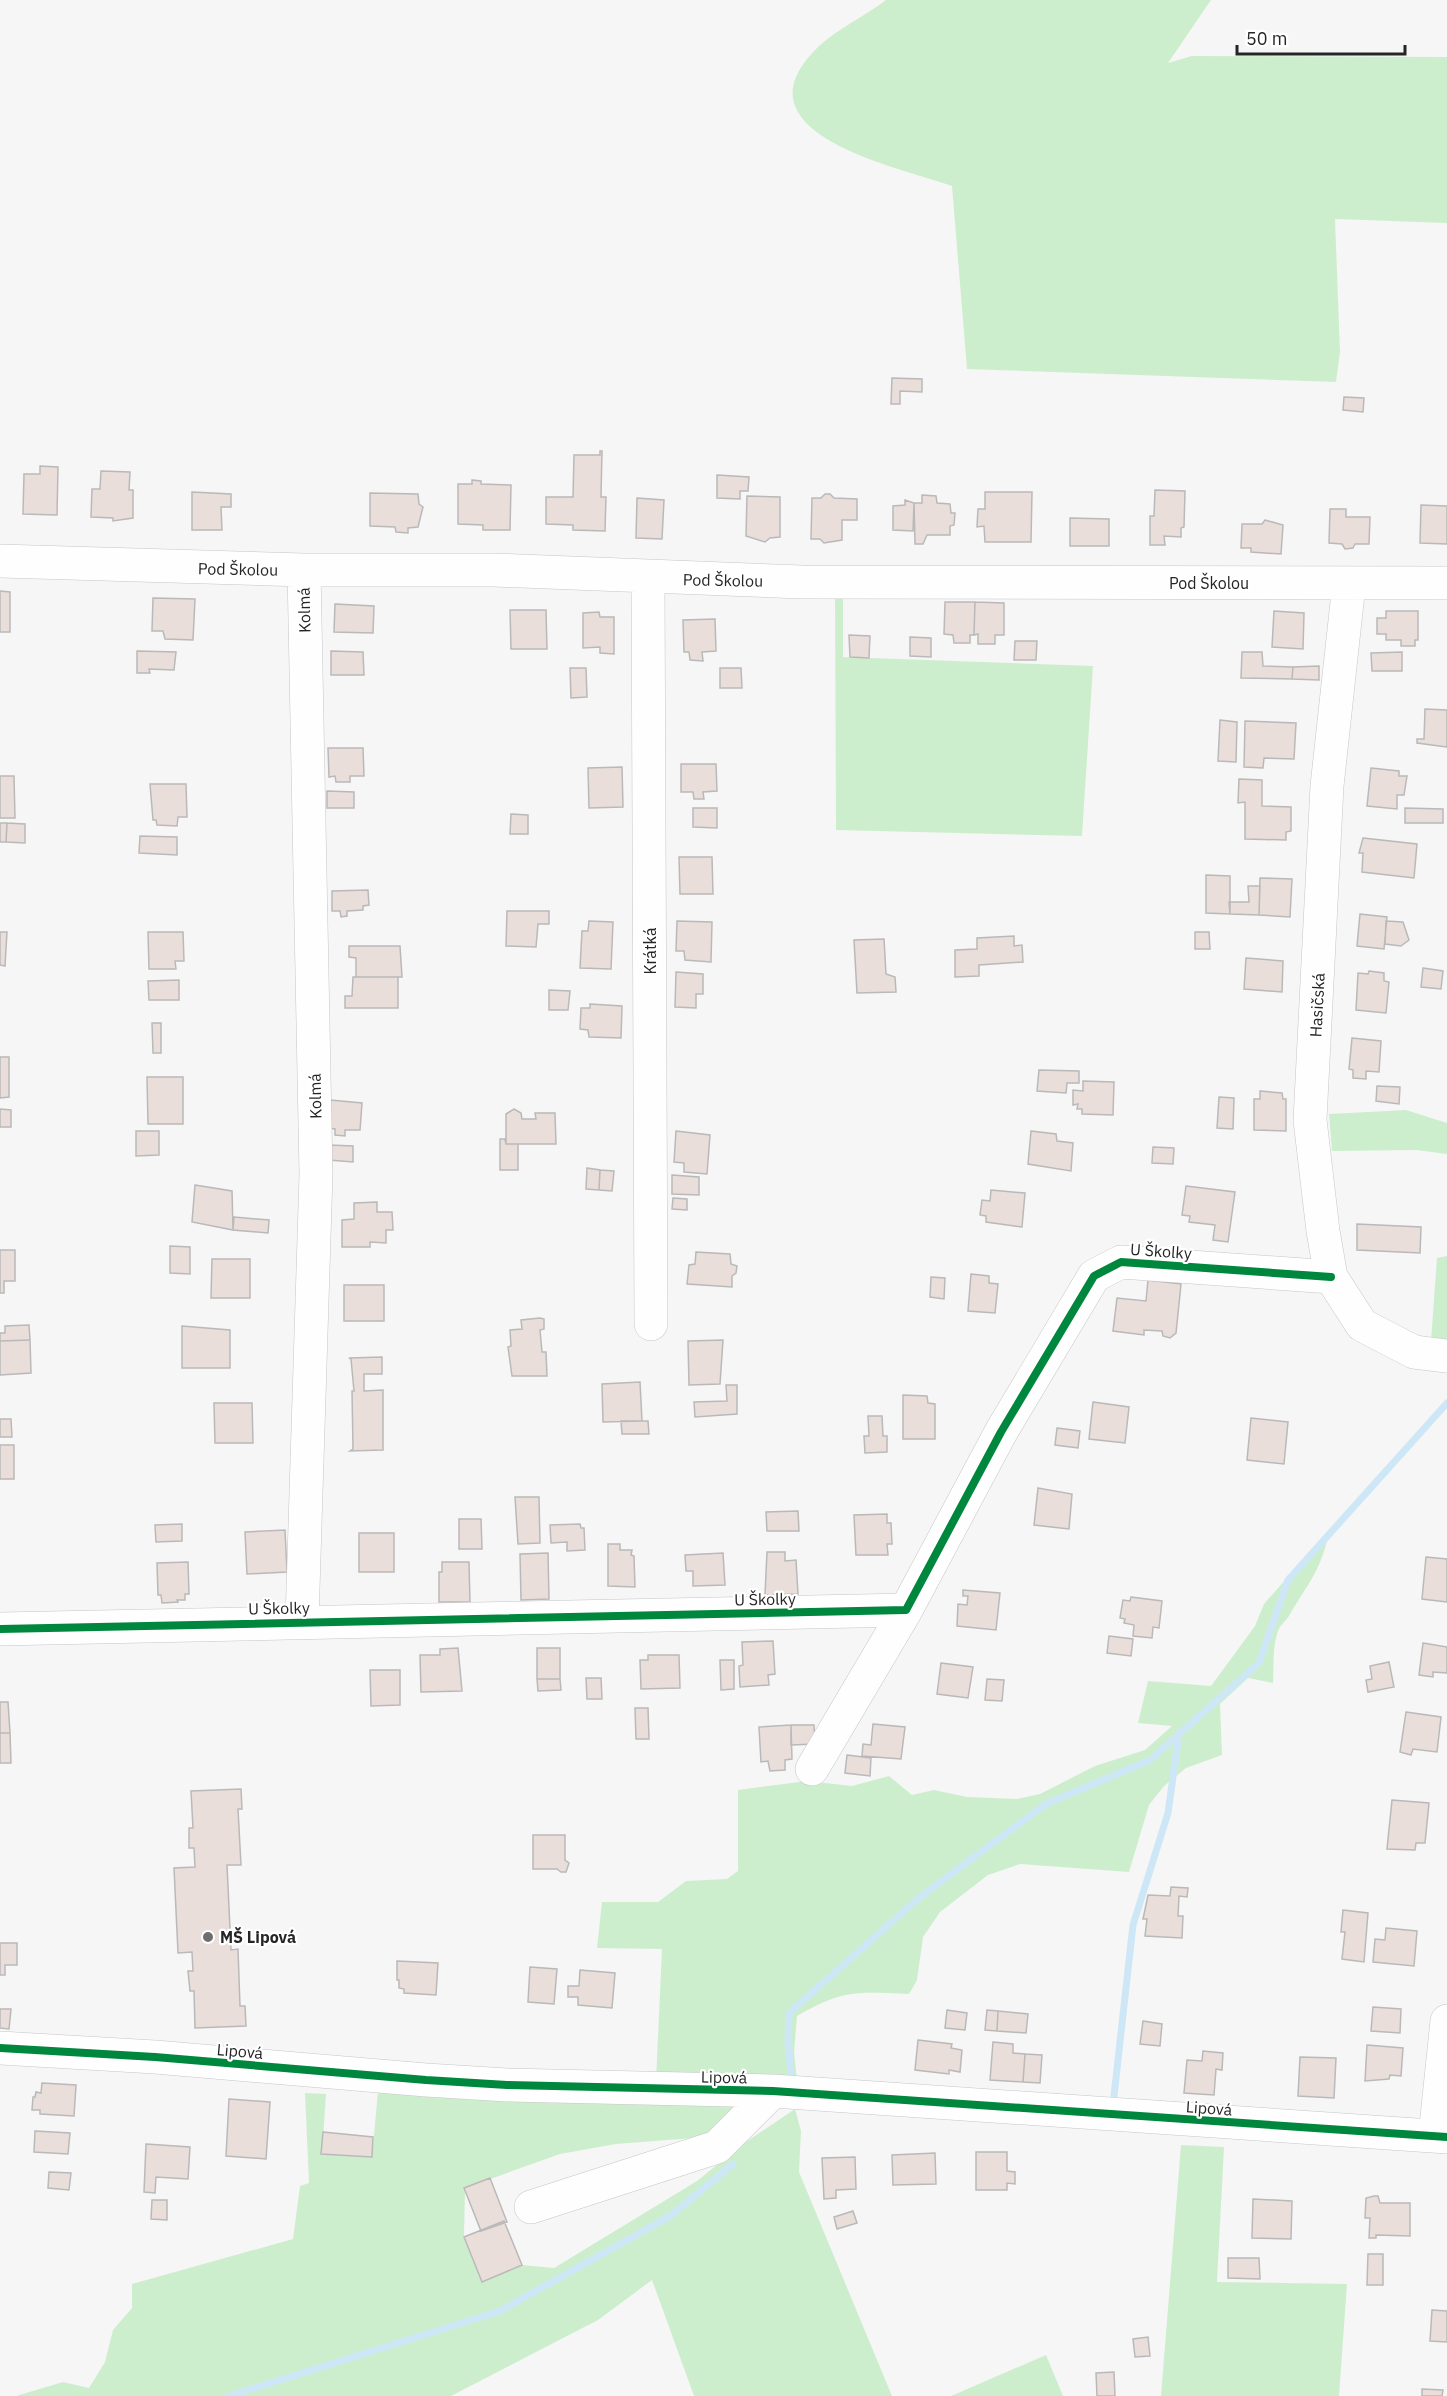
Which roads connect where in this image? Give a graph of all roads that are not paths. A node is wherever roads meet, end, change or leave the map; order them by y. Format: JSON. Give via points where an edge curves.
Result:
{"nodes":[{"id":1,"x":0,"y":561,"type":"edge"},
{"id":2,"x":303,"y":570,"type":"junction"},
{"id":3,"x":648,"y":578,"type":"junction"},
{"id":4,"x":1447,"y":583,"type":"edge"},
{"id":5,"x":1349,"y":584,"type":"junction"},
{"id":6,"x":1331,"y":1277,"type":"junction"},
{"id":7,"x":651,"y":1324,"type":"dead end"},
{"id":8,"x":1447,"y":1356,"type":"edge"},
{"id":9,"x":906,"y":1610,"type":"junction"},
{"id":10,"x":302,"y":1621,"type":"junction"},
{"id":11,"x":0,"y":1629,"type":"edge"},
{"id":12,"x":812,"y":1769,"type":"dead end"},
{"id":13,"x":1447,"y":2021,"type":"edge"},
{"id":14,"x":0,"y":2048,"type":"edge"},
{"id":15,"x":773,"y":2091,"type":"junction"},
{"id":16,"x":1441,"y":2137,"type":"edge"},
{"id":17,"x":531,"y":2207,"type":"dead end"}],
"edges":[{"from":1,"to":2,"type":"street","name":"Pod Školou"},
{"from":2,"to":3,"type":"street","name":"Pod Školou","via":[[494,570]]},
{"from":2,"to":10,"type":"street","name":"Kolmá","via":[[316,1174]]},
{"from":3,"to":5,"type":"street","name":"Pod Školou"},
{"from":3,"to":7,"type":"street","name":"Krátká"},
{"from":4,"to":5,"type":"street","name":"Pod Školou"},
{"from":5,"to":6,"type":"street","name":"Hasičská","via":[[1327,786],[1310,1120]]},
{"from":6,"to":8,"type":"street","name":"Hasičská","via":[[1362,1325],[1414,1352]]},
{"from":6,"to":9,"type":"street","name":"U Školky","via":[[1121,1262],[1094,1276],[1001,1432]]},
{"from":9,"to":10,"type":"street","name":"U Školky"},
{"from":9,"to":12,"type":"street","name":"U Školky"},
{"from":10,"to":11,"type":"street","name":"U Školky"},
{"from":13,"to":16,"type":"street"},
{"from":14,"to":15,"type":"street","name":"Lipová","via":[[507,2085]]},
{"from":15,"to":16,"type":"street","name":"Lipová"},
{"from":15,"to":17,"type":"street","name":"Lipová","via":[[717,2147]]}]}
